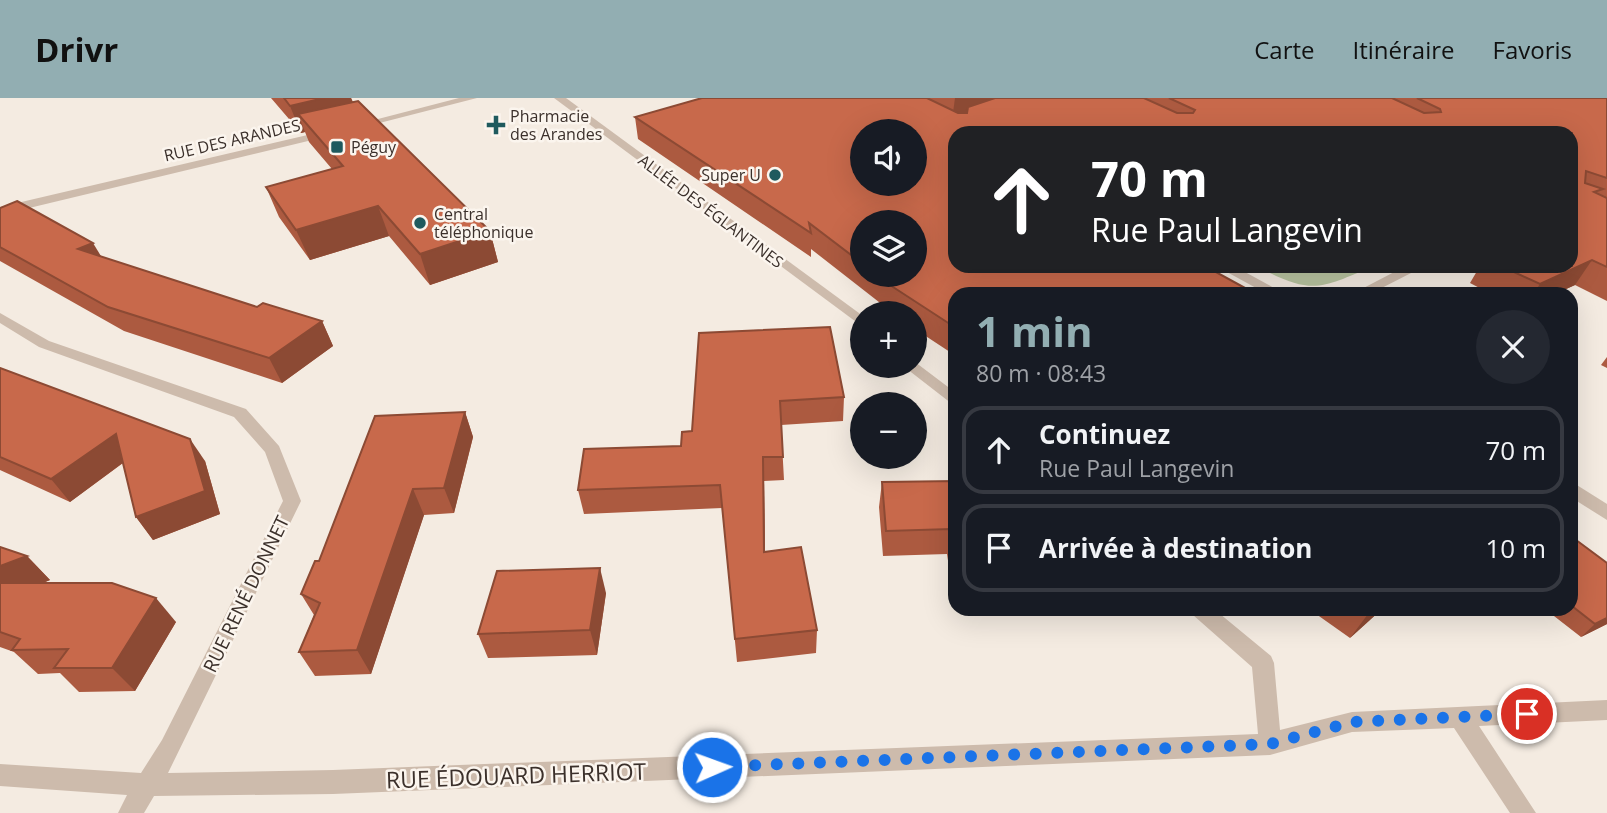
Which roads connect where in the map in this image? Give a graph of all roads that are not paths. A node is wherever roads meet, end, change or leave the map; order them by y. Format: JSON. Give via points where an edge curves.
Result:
{"nodes":[{"id":1,"x":472,"y":98,"type":"edge"},
{"id":2,"x":559,"y":98,"type":"edge"},
{"id":3,"x":0,"y":211,"type":"edge"},
{"id":4,"x":1237,"y":273,"type":"edge"},
{"id":5,"x":1404,"y":273,"type":"edge"},
{"id":6,"x":1264,"y":287,"type":"edge"},
{"id":7,"x":1374,"y":287,"type":"edge"},
{"id":8,"x":850,"y":313,"type":"edge"},
{"id":9,"x":0,"y":317,"type":"edge"},
{"id":10,"x":927,"y":378,"type":"edge"},
{"id":11,"x":948,"y":395,"type":"edge"},
{"id":12,"x":1578,"y":493,"type":"edge"},
{"id":13,"x":1607,"y":513,"type":"edge"},
{"id":14,"x":1208,"y":616,"type":"edge"},
{"id":15,"x":1607,"y":710,"type":"edge"},
{"id":16,"x":1458,"y":716,"type":"junction"},
{"id":17,"x":1270,"y":744,"type":"junction"},
{"id":18,"x":0,"y":775,"type":"edge"},
{"id":19,"x":146,"y":785,"type":"junction"},
{"id":20,"x":130,"y":813,"type":"edge"},
{"id":21,"x":1524,"y":813,"type":"edge"}],
"edges":[{"from":1,"to":3,"type":"street","name":"RUE DES ARANDES"},
{"from":2,"to":8,"type":"street","name":"ALLÉE DES ÉGLANTINES"},
{"from":4,"to":6,"type":"street"},
{"from":5,"to":7,"type":"street"},
{"from":9,"to":19,"type":"street","name":"RUE RENÉ DONNET","via":[[44,344],[240,413],[273,450],[292,501],[170,748]]},
{"from":10,"to":11,"type":"street"},
{"from":12,"to":13,"type":"street"},
{"from":14,"to":17,"type":"street","via":[[1263,663]]},
{"from":15,"to":16,"type":"street","name":"RUE ÉDOUARD HERRIOT"},
{"from":16,"to":17,"type":"street","name":"RUE ÉDOUARD HERRIOT","via":[[1352,722]]},
{"from":16,"to":21,"type":"street"},
{"from":17,"to":19,"type":"street","name":"RUE ÉDOUARD HERRIOT","via":[[333,782]]},
{"from":18,"to":19,"type":"street","name":"RUE ÉDOUARD HERRIOT"},
{"from":19,"to":20,"type":"street","name":"RUE RENÉ DONNET"}]}
